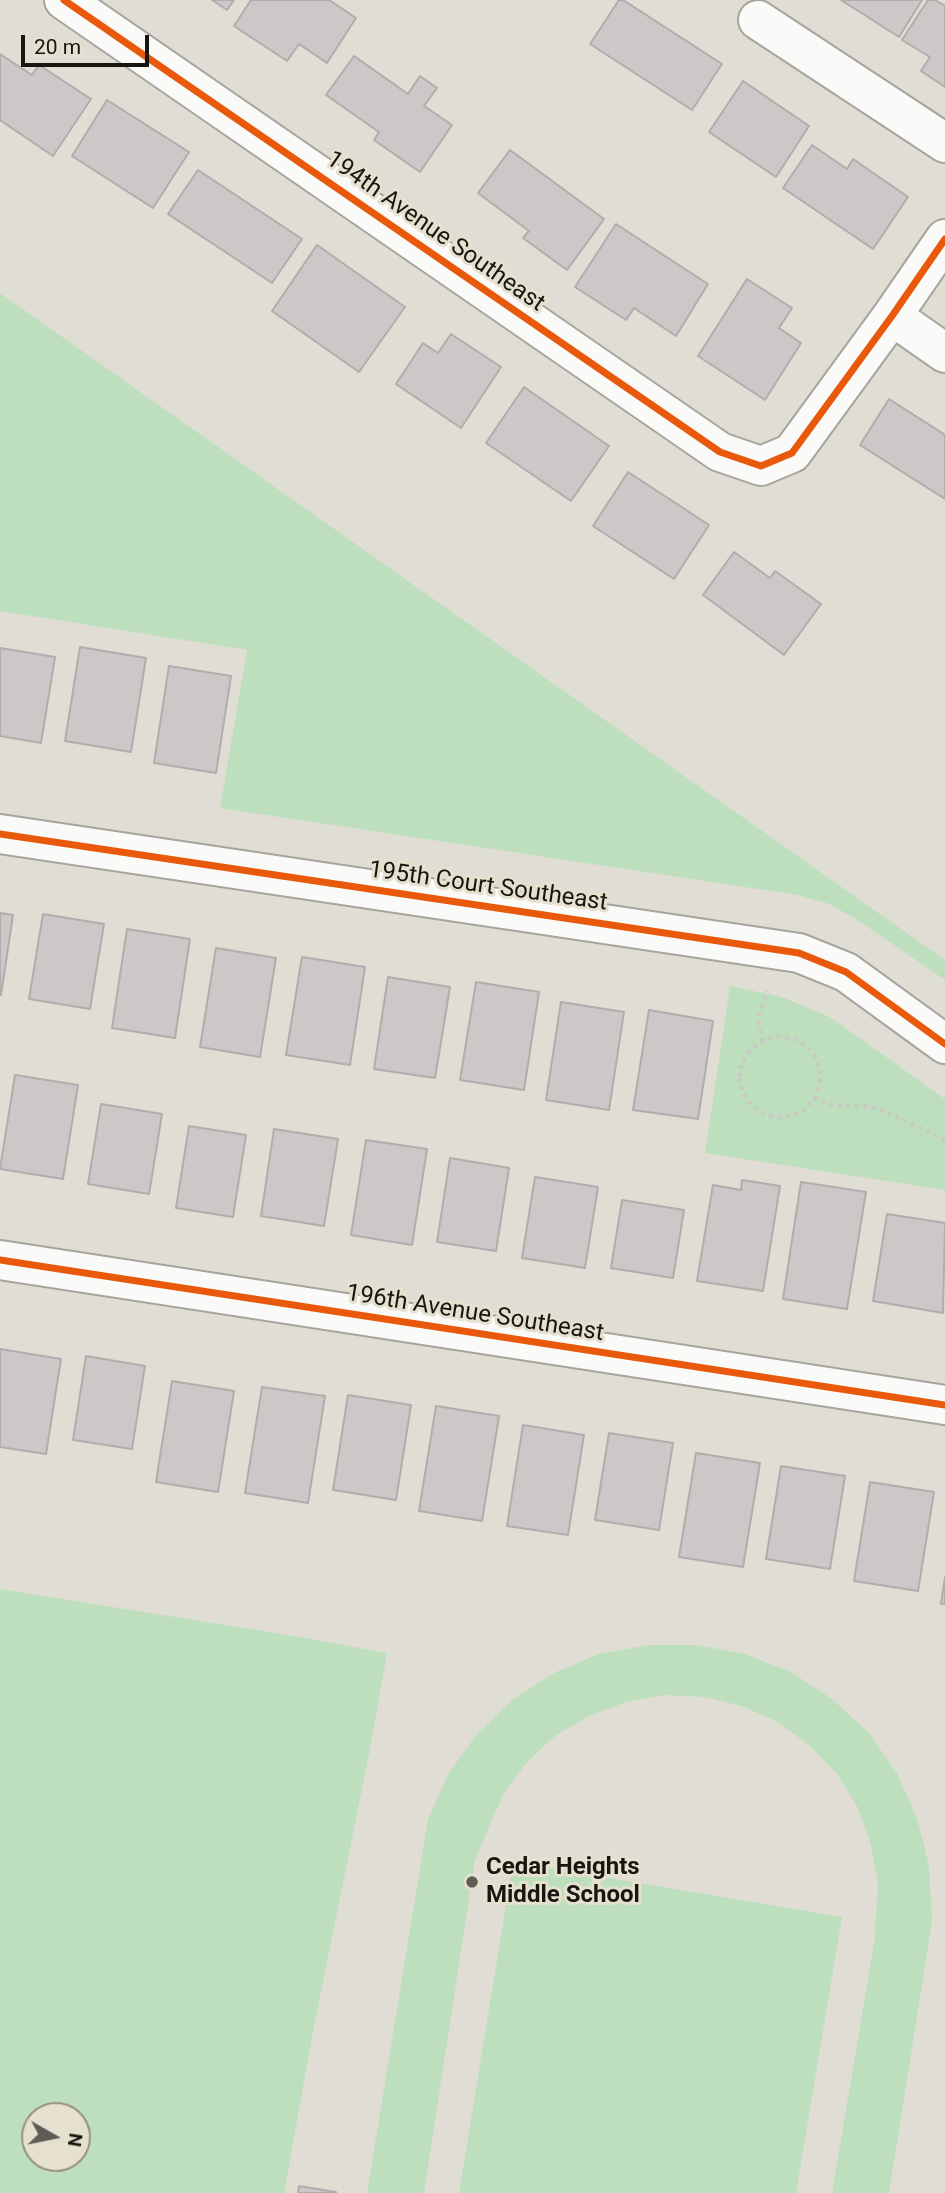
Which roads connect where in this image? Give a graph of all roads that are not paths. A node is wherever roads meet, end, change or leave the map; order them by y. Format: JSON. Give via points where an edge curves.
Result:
{"nodes":[{"id":1,"x":64,"y":0,"type":"edge"},
{"id":2,"x":758,"y":20,"type":"dead end"},
{"id":3,"x":945,"y":143,"type":"edge"},
{"id":4,"x":945,"y":239,"type":"edge"},
{"id":5,"x":892,"y":316,"type":"junction"},
{"id":6,"x":945,"y":353,"type":"edge"},
{"id":7,"x":0,"y":834,"type":"edge"},
{"id":8,"x":945,"y":1044,"type":"edge"},
{"id":9,"x":0,"y":1260,"type":"edge"},
{"id":10,"x":945,"y":1405,"type":"edge"}],
"edges":[{"from":1,"to":5,"type":"street","name":"194th Avenue Southeast","via":[[720,452],[761,466],[792,453]]},
{"from":2,"to":3,"type":"street"},
{"from":4,"to":5,"type":"street"},
{"from":5,"to":6,"type":"street"},
{"from":7,"to":8,"type":"street","name":"195th Court Southeast","via":[[799,953],[846,972]]},
{"from":9,"to":10,"type":"street","name":"196th Avenue Southeast"}]}
